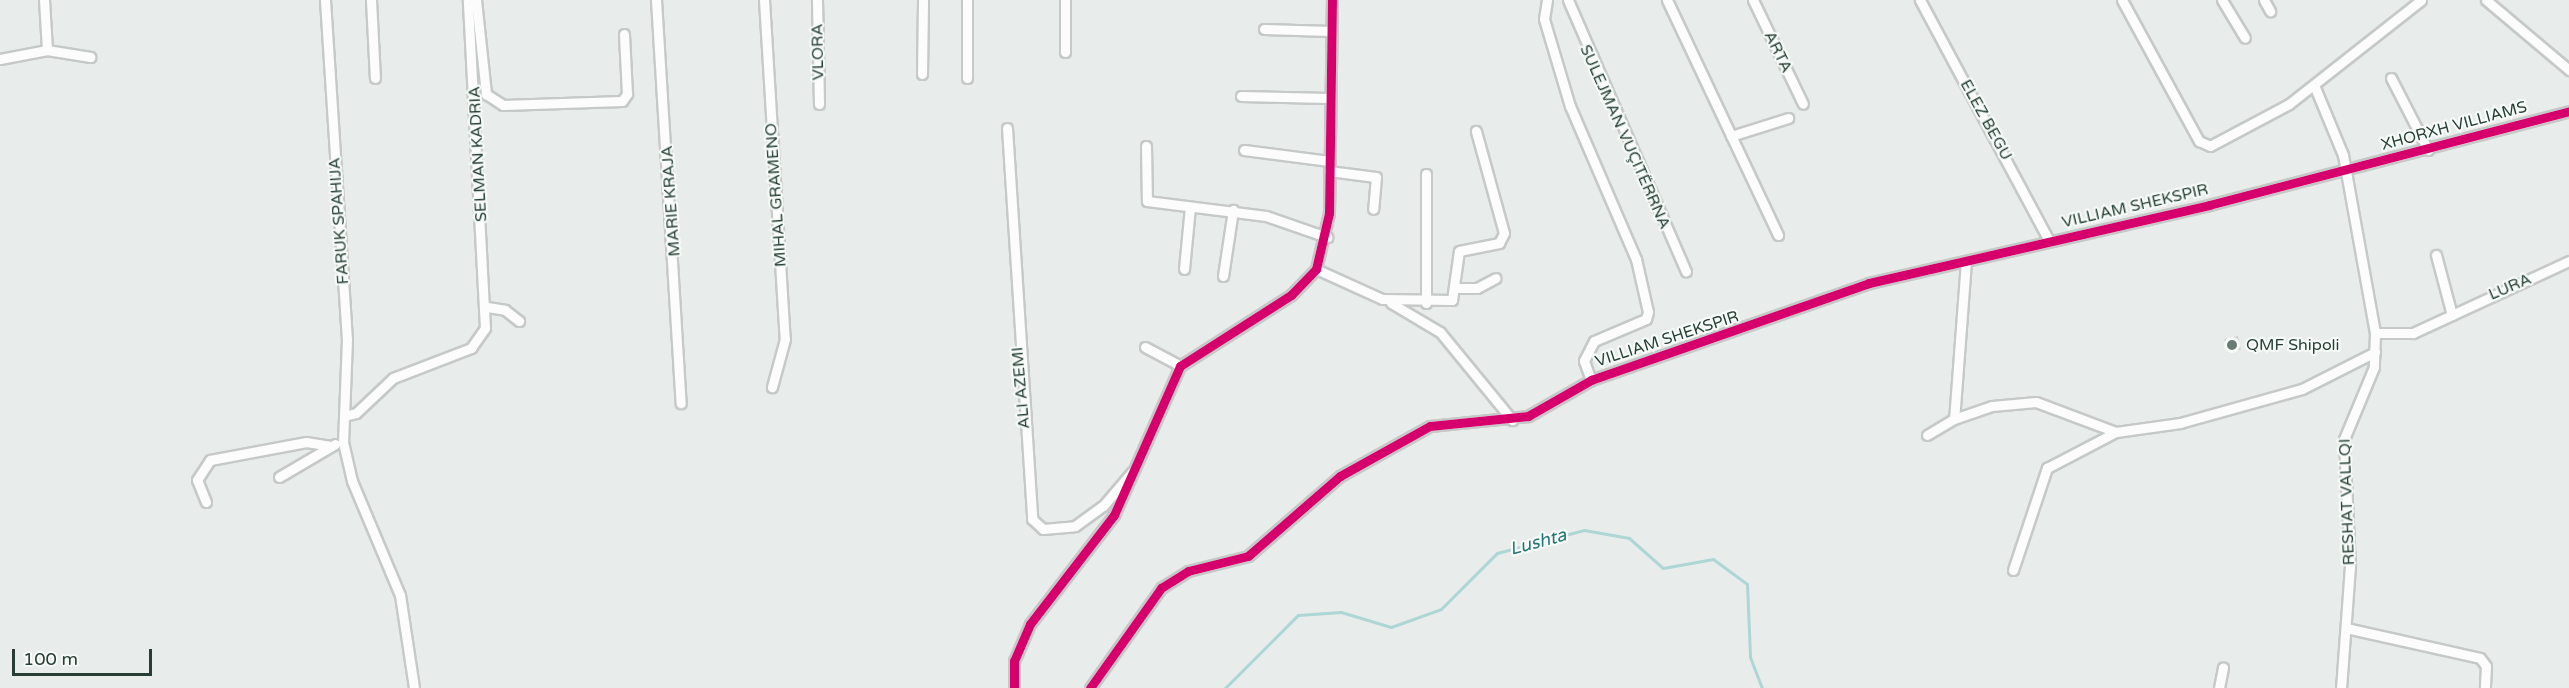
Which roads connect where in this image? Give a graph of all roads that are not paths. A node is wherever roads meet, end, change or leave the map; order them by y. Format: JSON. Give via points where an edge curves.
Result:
{"nodes":[{"id":1,"x":44,"y":0,"type":"edge"},
{"id":2,"x":325,"y":0,"type":"edge"},
{"id":3,"x":371,"y":0,"type":"edge"},
{"id":4,"x":468,"y":0,"type":"edge"},
{"id":5,"x":476,"y":0,"type":"edge"},
{"id":6,"x":656,"y":0,"type":"edge"},
{"id":7,"x":764,"y":0,"type":"edge"},
{"id":8,"x":818,"y":0,"type":"edge"},
{"id":9,"x":922,"y":0,"type":"edge"},
{"id":10,"x":967,"y":0,"type":"edge"},
{"id":11,"x":1065,"y":0,"type":"edge"},
{"id":12,"x":1332,"y":0,"type":"edge"},
{"id":13,"x":1547,"y":0,"type":"edge"},
{"id":14,"x":1568,"y":0,"type":"edge"},
{"id":15,"x":1666,"y":0,"type":"edge"},
{"id":16,"x":1753,"y":0,"type":"edge"},
{"id":17,"x":1920,"y":0,"type":"edge"},
{"id":18,"x":2122,"y":0,"type":"edge"},
{"id":19,"x":2222,"y":0,"type":"edge"},
{"id":20,"x":2264,"y":0,"type":"edge"},
{"id":21,"x":2421,"y":0,"type":"edge"},
{"id":22,"x":2486,"y":0,"type":"edge"},
{"id":23,"x":2271,"y":11,"type":"dead end"},
{"id":24,"x":1264,"y":29,"type":"dead end"},
{"id":25,"x":1330,"y":31,"type":"junction"},
{"id":26,"x":624,"y":34,"type":"dead end"},
{"id":27,"x":2245,"y":38,"type":"dead end"},
{"id":28,"x":47,"y":50,"type":"junction"},
{"id":29,"x":1065,"y":52,"type":"dead end"},
{"id":30,"x":90,"y":57,"type":"dead end"},
{"id":31,"x":0,"y":59,"type":"edge"},
{"id":32,"x":2569,"y":70,"type":"edge"},
{"id":33,"x":922,"y":74,"type":"dead end"},
{"id":34,"x":375,"y":78,"type":"dead end"},
{"id":35,"x":967,"y":78,"type":"dead end"},
{"id":36,"x":2391,"y":78,"type":"dead end"},
{"id":37,"x":2314,"y":85,"type":"junction"},
{"id":38,"x":1241,"y":96,"type":"dead end"},
{"id":39,"x":1328,"y":98,"type":"junction"},
{"id":40,"x":819,"y":104,"type":"dead end"},
{"id":41,"x":1803,"y":104,"type":"dead end"},
{"id":42,"x":2569,"y":111,"type":"edge"},
{"id":43,"x":1788,"y":118,"type":"dead end"},
{"id":44,"x":1007,"y":128,"type":"dead end"},
{"id":45,"x":1476,"y":131,"type":"dead end"},
{"id":46,"x":1731,"y":136,"type":"junction"},
{"id":47,"x":1146,"y":146,"type":"dead end"},
{"id":48,"x":1244,"y":150,"type":"dead end"},
{"id":49,"x":2428,"y":150,"type":"junction"},
{"id":50,"x":1329,"y":160,"type":"junction"},
{"id":51,"x":2346,"y":169,"type":"junction"},
{"id":52,"x":1329,"y":171,"type":"junction"},
{"id":53,"x":1426,"y":174,"type":"dead end"},
{"id":54,"x":1190,"y":207,"type":"junction"},
{"id":55,"x":1373,"y":209,"type":"dead end"},
{"id":56,"x":1233,"y":210,"type":"junction"},
{"id":57,"x":1778,"y":235,"type":"dead end"},
{"id":58,"x":1327,"y":237,"type":"junction"},
{"id":59,"x":2049,"y":242,"type":"junction"},
{"id":60,"x":2436,"y":255,"type":"dead end"},
{"id":61,"x":1966,"y":261,"type":"junction"},
{"id":62,"x":2569,"y":261,"type":"edge"},
{"id":63,"x":1316,"y":269,"type":"junction"},
{"id":64,"x":1184,"y":270,"type":"dead end"},
{"id":65,"x":1686,"y":272,"type":"dead end"},
{"id":66,"x":1223,"y":276,"type":"dead end"},
{"id":67,"x":1496,"y":278,"type":"dead end"},
{"id":68,"x":1458,"y":288,"type":"junction"},
{"id":69,"x":1389,"y":301,"type":"junction"},
{"id":70,"x":1426,"y":303,"type":"junction"},
{"id":71,"x":487,"y":307,"type":"junction"},
{"id":72,"x":2451,"y":315,"type":"junction"},
{"id":73,"x":519,"y":321,"type":"dead end"},
{"id":74,"x":2375,"y":333,"type":"junction"},
{"id":75,"x":1144,"y":347,"type":"dead end"},
{"id":76,"x":2375,"y":352,"type":"junction"},
{"id":77,"x":1180,"y":366,"type":"junction"},
{"id":78,"x":1591,"y":380,"type":"junction"},
{"id":79,"x":772,"y":387,"type":"dead end"},
{"id":80,"x":681,"y":403,"type":"dead end"},
{"id":81,"x":344,"y":416,"type":"junction"},
{"id":82,"x":1954,"y":419,"type":"junction"},
{"id":83,"x":1512,"y":420,"type":"junction"},
{"id":84,"x":2116,"y":432,"type":"junction"},
{"id":85,"x":1927,"y":435,"type":"dead end"},
{"id":86,"x":343,"y":441,"type":"junction"},
{"id":87,"x":331,"y":446,"type":"junction"},
{"id":88,"x":1132,"y":472,"type":"junction"},
{"id":89,"x":279,"y":477,"type":"dead end"},
{"id":90,"x":206,"y":502,"type":"dead end"},
{"id":91,"x":2013,"y":570,"type":"dead end"},
{"id":92,"x":2346,"y":628,"type":"junction"},
{"id":93,"x":2223,"y":668,"type":"dead end"},
{"id":94,"x":414,"y":688,"type":"edge"},
{"id":95,"x":1014,"y":688,"type":"edge"},
{"id":96,"x":1090,"y":688,"type":"edge"},
{"id":97,"x":2219,"y":688,"type":"edge"},
{"id":98,"x":2341,"y":688,"type":"edge"},
{"id":99,"x":2485,"y":688,"type":"edge"}],
"edges":[{"from":1,"to":28,"type":"street"},
{"from":2,"to":81,"type":"street","name":"FARUK SPAHIJA","via":[[346,339]]},
{"from":3,"to":34,"type":"street"},
{"from":4,"to":71,"type":"street","name":"SELMAN KADRIA"},
{"from":5,"to":26,"type":"street","name":"SELMAN KADRIA","via":[[486,94],[503,105],[622,101],[627,94]]},
{"from":6,"to":80,"type":"street","name":"MARIE KRAJA"},
{"from":7,"to":79,"type":"street","name":"MIHAL GRAMENO","via":[[785,339]]},
{"from":8,"to":40,"type":"street","name":"VLORA"},
{"from":9,"to":33,"type":"street"},
{"from":10,"to":35,"type":"street"},
{"from":11,"to":29,"type":"street"},
{"from":12,"to":25,"type":"street"},
{"from":13,"to":78,"type":"street","name":"SULEJMAN VUÇITËRRNA","via":[[1544,19],[1570,106],[1636,260],[1648,312],[1646,320],[1594,341],[1584,361]]},
{"from":14,"to":65,"type":"street","name":"SULEJMAN VUÇITËRRNA"},
{"from":15,"to":46,"type":"street"},
{"from":16,"to":41,"type":"street","name":"ARTA"},
{"from":17,"to":59,"type":"street","name":"ELEZ BEGU"},
{"from":18,"to":37,"type":"street","via":[[2199,141],[2213,146],[2240,133]]},
{"from":19,"to":27,"type":"street"},
{"from":20,"to":23,"type":"street"},
{"from":21,"to":37,"type":"street"},
{"from":22,"to":32,"type":"street"},
{"from":24,"to":25,"type":"street"},
{"from":25,"to":39,"type":"street"},
{"from":28,"to":30,"type":"street"},
{"from":28,"to":31,"type":"street"},
{"from":36,"to":49,"type":"street","name":"XHORXH VILLIAMS"},
{"from":37,"to":51,"type":"street","name":"RESHAT VALLQI"},
{"from":38,"to":39,"type":"street"},
{"from":39,"to":50,"type":"street"},
{"from":42,"to":49,"type":"street","name":"XHORXH VILLIAMS"},
{"from":43,"to":46,"type":"street"},
{"from":44,"to":88,"type":"street","name":"ALI AZEMI","via":[[1032,519],[1043,529],[1074,526],[1103,506]]},
{"from":45,"to":68,"type":"street","via":[[1504,233],[1499,243],[1459,251]]},
{"from":46,"to":57,"type":"street"},
{"from":47,"to":54,"type":"street","via":[[1147,201]]},
{"from":48,"to":50,"type":"street"},
{"from":49,"to":51,"type":"street","name":"XHORXH VILLIAMS"},
{"from":50,"to":52,"type":"street"},
{"from":51,"to":59,"type":"street","name":"VILLIAM SHEKSPIR"},
{"from":51,"to":74,"type":"street","name":"RESHAT VALLQI"},
{"from":52,"to":55,"type":"street","via":[[1376,177]]},
{"from":52,"to":58,"type":"street"},
{"from":53,"to":70,"type":"street"},
{"from":54,"to":56,"type":"street"},
{"from":54,"to":64,"type":"street"},
{"from":56,"to":58,"type":"street"},
{"from":56,"to":66,"type":"street"},
{"from":58,"to":63,"type":"street"},
{"from":59,"to":61,"type":"street","name":"VILLIAM SHEKSPIR"},
{"from":60,"to":72,"type":"street"},
{"from":61,"to":78,"type":"street","name":"VILLIAM SHEKSPIR","via":[[1851,289],[1674,355]]},
{"from":61,"to":82,"type":"street"},
{"from":62,"to":72,"type":"street","name":"LURA"},
{"from":63,"to":69,"type":"street"},
{"from":63,"to":77,"type":"street","via":[[1291,294]]},
{"from":67,"to":68,"type":"street","via":[[1477,288]]},
{"from":68,"to":70,"type":"street","via":[[1452,300]]},
{"from":69,"to":70,"type":"street"},
{"from":69,"to":83,"type":"street","via":[[1440,332]]},
{"from":71,"to":73,"type":"street","via":[[505,310]]},
{"from":71,"to":81,"type":"street","name":"SELMAN KADRIA","via":[[478,343],[393,378],[356,413]]},
{"from":72,"to":74,"type":"street","name":"LURA","via":[[2406,336]]},
{"from":74,"to":76,"type":"street","name":"RESHAT VALLQI"},
{"from":75,"to":77,"type":"street"},
{"from":76,"to":84,"type":"street","via":[[2328,379],[2251,405]]},
{"from":76,"to":92,"type":"street","name":"RESHAT VALLQI","via":[[2343,439],[2350,567]]},
{"from":77,"to":88,"type":"street"},
{"from":78,"to":83,"type":"street","name":"VILLIAM SHEKSPIR"},
{"from":81,"to":86,"type":"street","name":"FARUK SPAHIJA"},
{"from":82,"to":84,"type":"street","via":[[1992,405],[2036,402]]},
{"from":82,"to":85,"type":"street"},
{"from":83,"to":96,"type":"street","name":"VILLIAM SHEKSPIR","via":[[1430,426],[1340,476],[1248,556],[1175,579],[1150,601]]},
{"from":84,"to":91,"type":"street","via":[[2048,468]]},
{"from":86,"to":87,"type":"street"},
{"from":86,"to":94,"type":"street","name":"FARUK SPAHIJA","via":[[352,481],[400,595]]},
{"from":87,"to":89,"type":"street"},
{"from":87,"to":90,"type":"street","via":[[306,442],[210,460],[197,480]]},
{"from":88,"to":95,"type":"street","via":[[1114,515],[1030,624],[1014,661]]},
{"from":92,"to":98,"type":"street","name":"RESHAT VALLQI"},
{"from":92,"to":99,"type":"street","via":[[2480,658],[2486,666]]},
{"from":93,"to":97,"type":"street"}]}
